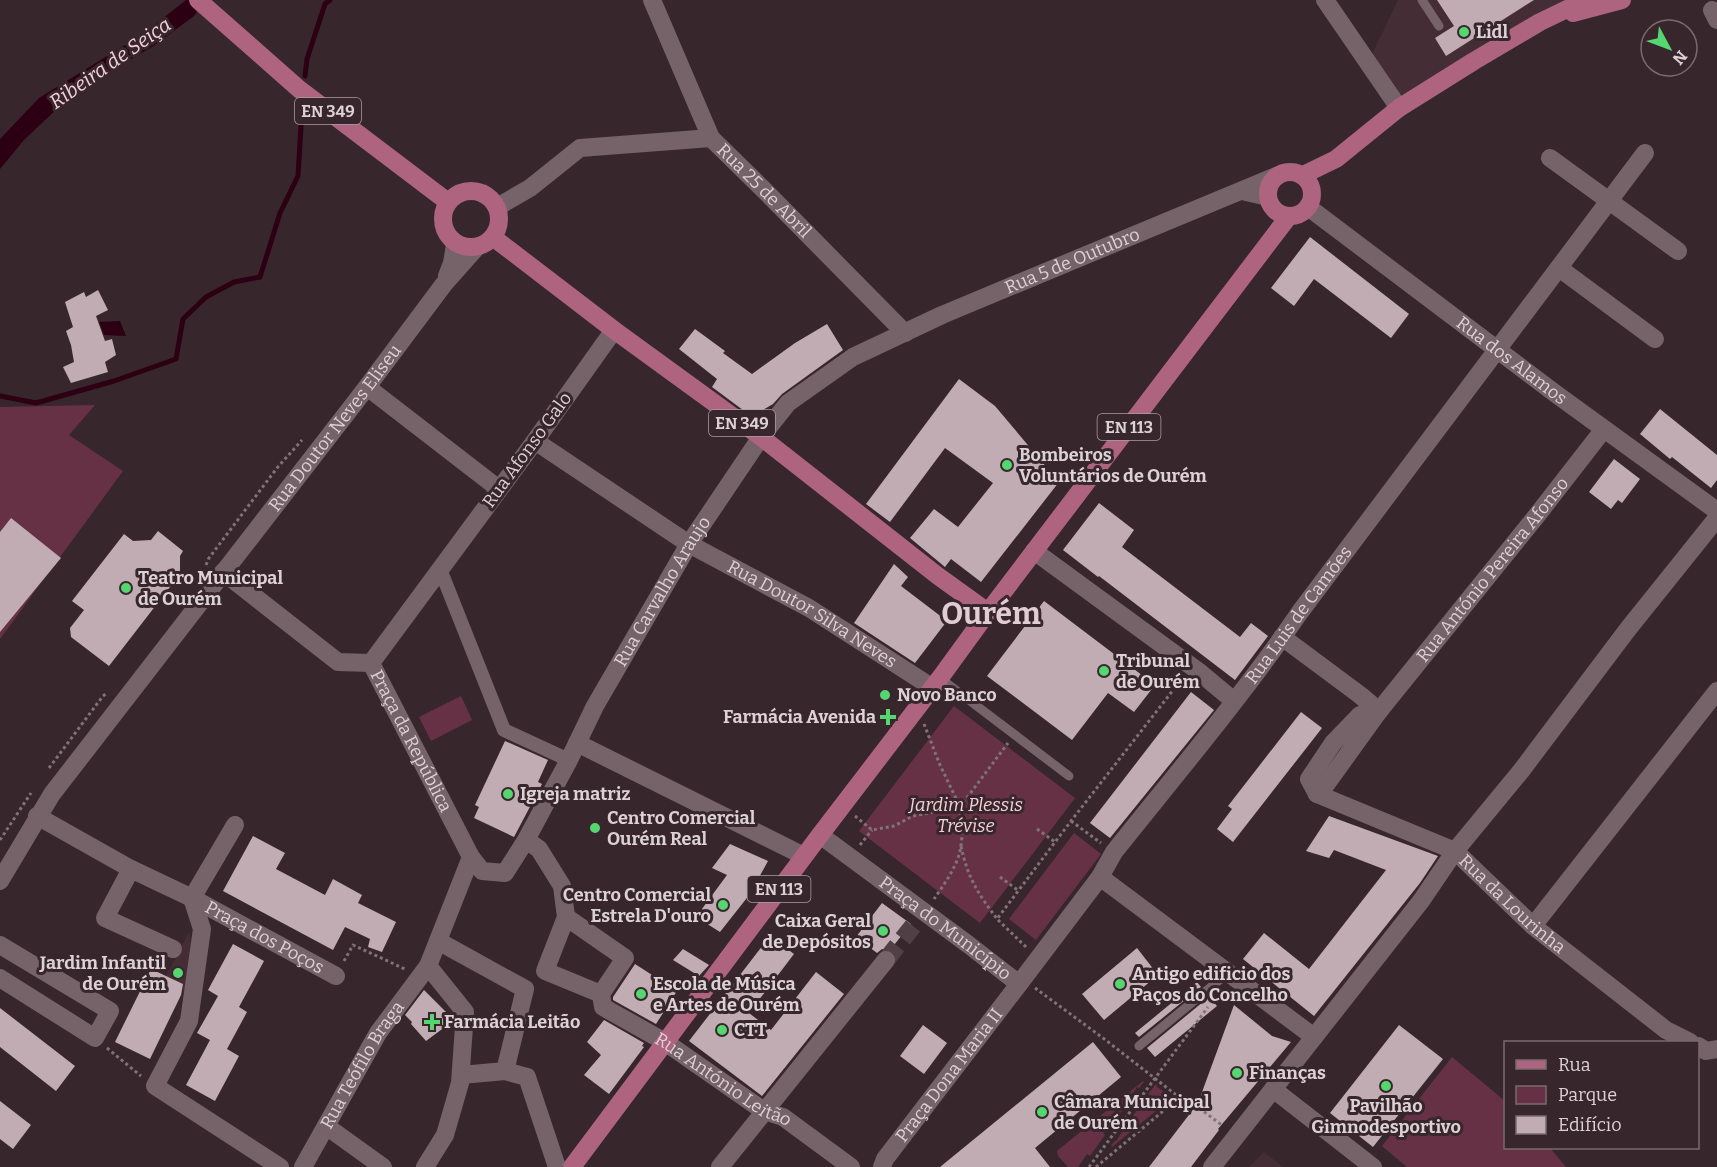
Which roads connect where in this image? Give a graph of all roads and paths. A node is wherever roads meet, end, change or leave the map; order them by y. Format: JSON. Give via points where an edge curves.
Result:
{"nodes":[{"id":1,"x":198,"y":0,"type":"edge"},
{"id":2,"x":651,"y":0,"type":"edge"},
{"id":3,"x":1325,"y":0,"type":"edge"},
{"id":4,"x":1422,"y":0,"type":"edge"},
{"id":5,"x":1586,"y":0,"type":"edge"},
{"id":6,"x":1622,"y":0,"type":"edge"},
{"id":7,"x":1540,"y":22,"type":"junction"},
{"id":8,"x":1439,"y":26,"type":"dead end"},
{"id":9,"x":1399,"y":108,"type":"junction"},
{"id":10,"x":711,"y":138,"type":"junction"},
{"id":11,"x":1645,"y":153,"type":"dead end"},
{"id":12,"x":1550,"y":158,"type":"dead end"},
{"id":13,"x":1336,"y":159,"type":"junction"},
{"id":14,"x":1303,"y":175,"type":"junction"},
{"id":15,"x":1276,"y":176,"type":"junction"},
{"id":16,"x":1242,"y":191,"type":"junction"},
{"id":17,"x":1311,"y":199,"type":"junction"},
{"id":18,"x":1610,"y":201,"type":"junction"},
{"id":19,"x":448,"y":202,"type":"junction"},
{"id":20,"x":497,"y":207,"type":"junction"},
{"id":21,"x":1277,"y":208,"type":"junction"},
{"id":22,"x":494,"y":238,"type":"junction"},
{"id":23,"x":455,"y":244,"type":"junction"},
{"id":24,"x":476,"y":248,"type":"junction"},
{"id":25,"x":1678,"y":251,"type":"dead end"},
{"id":26,"x":1559,"y":268,"type":"junction"},
{"id":27,"x":444,"y":284,"type":"junction"},
{"id":28,"x":614,"y":330,"type":"junction"},
{"id":29,"x":905,"y":333,"type":"junction"},
{"id":30,"x":1655,"y":339,"type":"dead end"},
{"id":31,"x":1498,"y":350,"type":"junction"},
{"id":32,"x":367,"y":387,"type":"junction"},
{"id":33,"x":1604,"y":429,"type":"junction"},
{"id":34,"x":761,"y":437,"type":"junction"},
{"id":35,"x":535,"y":441,"type":"junction"},
{"id":36,"x":499,"y":489,"type":"junction"},
{"id":37,"x":1717,"y":511,"type":"edge"},
{"id":38,"x":1717,"y":518,"type":"edge"},
{"id":39,"x":689,"y":544,"type":"junction"},
{"id":40,"x":1034,"y":551,"type":"junction"},
{"id":41,"x":440,"y":569,"type":"junction"},
{"id":42,"x":223,"y":572,"type":"junction"},
{"id":43,"x":988,"y":612,"type":"junction"},
{"id":44,"x":1282,"y":637,"type":"junction"},
{"id":45,"x":371,"y":663,"type":"junction"},
{"id":46,"x":1192,"y":667,"type":"junction"},
{"id":47,"x":937,"y":683,"type":"junction"},
{"id":48,"x":1717,"y":691,"type":"edge"},
{"id":49,"x":1234,"y":701,"type":"junction"},
{"id":50,"x":1379,"y":711,"type":"junction"},
{"id":51,"x":913,"y":713,"type":"junction"},
{"id":52,"x":1015,"y":735,"type":"junction"},
{"id":53,"x":577,"y":743,"type":"junction"},
{"id":54,"x":569,"y":760,"type":"junction"},
{"id":55,"x":1069,"y":776,"type":"dead end"},
{"id":56,"x":1317,"y":794,"type":"joint"},
{"id":57,"x":842,"y":805,"type":"junction"},
{"id":58,"x":960,"y":807,"type":"junction"},
{"id":59,"x":37,"y":816,"type":"junction"},
{"id":60,"x":1071,"y":821,"type":"junction"},
{"id":61,"x":235,"y":825,"type":"dead end"},
{"id":62,"x":1037,"y":829,"type":"dead end"},
{"id":63,"x":820,"y":835,"type":"junction"},
{"id":64,"x":526,"y":840,"type":"junction"},
{"id":65,"x":1055,"y":842,"type":"junction"},
{"id":66,"x":961,"y":845,"type":"junction"},
{"id":67,"x":1106,"y":846,"type":"dead end"},
{"id":68,"x":1455,"y":851,"type":"junction"},
{"id":69,"x":804,"y":856,"type":"junction"},
{"id":70,"x":471,"y":857,"type":"junction"},
{"id":71,"x":131,"y":869,"type":"junction"},
{"id":72,"x":1000,"y":877,"type":"dead end"},
{"id":73,"x":1100,"y":877,"type":"junction"},
{"id":74,"x":0,"y":881,"type":"edge"},
{"id":75,"x":1018,"y":891,"type":"junction"},
{"id":76,"x":192,"y":898,"type":"junction"},
{"id":77,"x":566,"y":917,"type":"junction"},
{"id":78,"x":997,"y":919,"type":"junction"},
{"id":79,"x":919,"y":920,"type":"junction"},
{"id":80,"x":1533,"y":926,"type":"junction"},
{"id":81,"x":438,"y":942,"type":"junction"},
{"id":82,"x":0,"y":945,"type":"edge"},
{"id":83,"x":172,"y":949,"type":"dead end"},
{"id":84,"x":1029,"y":949,"type":"dead end"},
{"id":85,"x":886,"y":960,"type":"tunnel mouth"},
{"id":86,"x":425,"y":970,"type":"junction"},
{"id":87,"x":545,"y":971,"type":"junction"},
{"id":88,"x":1228,"y":973,"type":"junction"},
{"id":89,"x":336,"y":976,"type":"joint"},
{"id":90,"x":0,"y":978,"type":"edge"},
{"id":91,"x":1025,"y":985,"type":"junction"},
{"id":92,"x":1212,"y":987,"type":"junction"},
{"id":93,"x":525,"y":989,"type":"junction"},
{"id":94,"x":602,"y":994,"type":"junction"},
{"id":95,"x":94,"y":1038,"type":"junction"},
{"id":96,"x":1314,"y":1038,"type":"junction"},
{"id":97,"x":1688,"y":1041,"type":"edge"},
{"id":98,"x":665,"y":1042,"type":"junction"},
{"id":99,"x":1139,"y":1046,"type":"dead end"},
{"id":100,"x":1699,"y":1047,"type":"edge"},
{"id":101,"x":1717,"y":1049,"type":"edge"},
{"id":102,"x":505,"y":1071,"type":"junction"},
{"id":103,"x":461,"y":1075,"type":"junction"},
{"id":104,"x":1155,"y":1078,"type":"junction"},
{"id":105,"x":155,"y":1086,"type":"junction"},
{"id":106,"x":1273,"y":1089,"type":"junction"},
{"id":107,"x":1179,"y":1097,"type":"junction"},
{"id":108,"x":764,"y":1111,"type":"junction"},
{"id":109,"x":326,"y":1126,"type":"junction"},
{"id":110,"x":1236,"y":1136,"type":"junction"},
{"id":111,"x":280,"y":1167,"type":"edge"},
{"id":112,"x":303,"y":1167,"type":"edge"},
{"id":113,"x":383,"y":1167,"type":"edge"},
{"id":114,"x":425,"y":1167,"type":"edge"},
{"id":115,"x":557,"y":1167,"type":"edge"},
{"id":116,"x":572,"y":1167,"type":"edge"},
{"id":117,"x":720,"y":1167,"type":"edge"},
{"id":118,"x":851,"y":1167,"type":"edge"},
{"id":119,"x":882,"y":1167,"type":"edge"},
{"id":120,"x":1089,"y":1167,"type":"edge"},
{"id":121,"x":1096,"y":1167,"type":"edge"},
{"id":122,"x":1212,"y":1167,"type":"edge"},
{"id":123,"x":1373,"y":1167,"type":"edge"}],
"edges":[{"from":1,"to":19,"type":"main road","number":"EN 349","via":[[299,89]]},
{"from":2,"to":10,"type":"street"},
{"from":3,"to":9,"type":"street"},
{"from":4,"to":8,"type":"lane"},
{"from":5,"to":7,"type":"main road"},
{"from":6,"to":7,"type":"main road"},
{"from":7,"to":9,"type":"main road"},
{"from":9,"to":13,"type":"main road"},
{"from":10,"to":20,"type":"street","name":"Rua 25 de Abril","via":[[580,148],[530,188]]},
{"from":10,"to":29,"type":"street","name":"Rua 25 de Abril"},
{"from":11,"to":18,"type":"street","name":"Rua Luis de Camões"},
{"from":12,"to":18,"type":"street"},
{"from":13,"to":14,"type":"main road"},
{"from":13,"to":17,"type":"main road"},
{"from":14,"to":15,"type":"main road","via":[[1289,171]]},
{"from":14,"to":17,"type":"main road","via":[[1308,179]]},
{"from":15,"to":16,"type":"street","name":"Rua 5 de Outubro"},
{"from":15,"to":21,"type":"main road","number":"EN 113","via":[[1268,190]]},
{"from":16,"to":21,"type":"street"},
{"from":16,"to":29,"type":"street","name":"Rua 5 de Outubro"},
{"from":17,"to":21,"type":"main road","via":[[1297,215]]},
{"from":17,"to":31,"type":"street","name":"Rua dos Alamos"},
{"from":18,"to":25,"type":"street"},
{"from":18,"to":26,"type":"street","name":"Rua Luis de Camões"},
{"from":19,"to":20,"type":"main road","via":[[464,191],[484,193]]},
{"from":19,"to":23,"type":"main road","via":[[442,217],[445,232]]},
{"from":20,"to":22,"type":"main road","via":[[500,223]]},
{"from":21,"to":40,"type":"main road","number":"EN 113","via":[[1270,242]]},
{"from":22,"to":24,"type":"main road"},
{"from":22,"to":28,"type":"main road","number":"EN 349"},
{"from":23,"to":24,"type":"main road"},
{"from":23,"to":27,"type":"street","name":"Rua Doutor Neves Eliseu"},
{"from":24,"to":27,"type":"street","name":"Rua Doutor Neves Eliseu"},
{"from":26,"to":30,"type":"street"},
{"from":26,"to":31,"type":"street","name":"Rua Luis de Camões"},
{"from":27,"to":32,"type":"street","name":"Rua Doutor Neves Eliseu"},
{"from":28,"to":34,"type":"main road","number":"EN 349"},
{"from":28,"to":35,"type":"street","name":"Rua Afonso Galo"},
{"from":29,"to":34,"type":"street","name":"Rua Carvalho Araujo","via":[[854,357],[788,403]]},
{"from":31,"to":33,"type":"street","name":"Rua dos Alamos"},
{"from":31,"to":44,"type":"street","name":"Rua Luis de Camões"},
{"from":32,"to":36,"type":"street"},
{"from":32,"to":42,"type":"street","name":"Rua Doutor Neves Eliseu"},
{"from":33,"to":37,"type":"street","name":"Rua dos Alamos"},
{"from":33,"to":50,"type":"street","name":"Rua António Pereira Afonso"},
{"from":34,"to":39,"type":"street","name":"Rua Carvalho Araujo"},
{"from":34,"to":43,"type":"main road","number":"EN 349"},
{"from":35,"to":36,"type":"street","name":"Rua Afonso Galo"},
{"from":35,"to":39,"type":"street","name":"Rua Doutor Silva Neves"},
{"from":36,"to":41,"type":"street","name":"Rua Afonso Galo"},
{"from":38,"to":68,"type":"street"},
{"from":39,"to":47,"type":"street","name":"Rua Doutor Silva Neves"},
{"from":39,"to":53,"type":"street","name":"Rua Carvalho Araujo"},
{"from":40,"to":43,"type":"main road","number":"EN 113"},
{"from":40,"to":46,"type":"street"},
{"from":41,"to":45,"type":"street","name":"Praça da República"},
{"from":41,"to":54,"type":"street","via":[[504,730]]},
{"from":42,"to":45,"type":"street","via":[[338,662]]},
{"from":42,"to":59,"type":"street","name":"Rua Doutor Neves Eliseu"},
{"from":43,"to":47,"type":"main road","number":"EN 113"},
{"from":44,"to":49,"type":"street","name":"Rua Luis de Camões"},
{"from":44,"to":50,"type":"street"},
{"from":45,"to":70,"type":"street","name":"Praça da República"},
{"from":46,"to":49,"type":"street"},
{"from":46,"to":60,"type":"path"},
{"from":47,"to":51,"type":"main road","number":"EN 113"},
{"from":47,"to":52,"type":"lane"},
{"from":48,"to":80,"type":"street"},
{"from":49,"to":73,"type":"street","name":"Rua Luis de Camões","via":[[1114,852]]},
{"from":50,"to":56,"type":"street","name":"Rua António Pereira Afonso"},
{"from":51,"to":57,"type":"main road","number":"EN 113"},
{"from":51,"to":58,"type":"path","via":[[924,724]]},
{"from":52,"to":55,"type":"lane"},
{"from":52,"to":58,"type":"path"},
{"from":53,"to":54,"type":"street","name":"Rua Carvalho Araujo"},
{"from":53,"to":69,"type":"street"},
{"from":54,"to":64,"type":"street","name":"Rua Carvalho Araujo"},
{"from":56,"to":68,"type":"street","name":"Rua da Lourinha"},
{"from":57,"to":58,"type":"path","via":[[872,830],[894,826],[913,816]]},
{"from":57,"to":63,"type":"main road","number":"EN 113"},
{"from":58,"to":66,"type":"path"},
{"from":59,"to":71,"type":"street","name":"Praça dos Poços"},
{"from":59,"to":74,"type":"street","name":"Rua Doutor Neves Eliseu"},
{"from":60,"to":65,"type":"path"},
{"from":60,"to":67,"type":"path"},
{"from":61,"to":76,"type":"street"},
{"from":62,"to":65,"type":"path"},
{"from":63,"to":69,"type":"main road","number":"EN 113"},
{"from":63,"to":79,"type":"street","name":"Praça do Município"},
{"from":64,"to":70,"type":"street","name":"Rua Carvalho Araujo","via":[[505,873],[482,871]]},
{"from":64,"to":77,"type":"street","via":[[539,849],[562,886]]},
{"from":65,"to":75,"type":"path"},
{"from":66,"to":78,"type":"path","via":[[976,891]]},
{"from":66,"to":79,"type":"path","via":[[945,883]]},
{"from":68,"to":80,"type":"street","name":"Rua da Lourinha"},
{"from":68,"to":96,"type":"street"},
{"from":69,"to":98,"type":"main road","number":"EN 113"},
{"from":70,"to":81,"type":"street","name":"Rua Teófilo Braga"},
{"from":71,"to":76,"type":"street","name":"Praça dos Poços"},
{"from":71,"to":83,"type":"street","via":[[105,918]]},
{"from":72,"to":75,"type":"path"},
{"from":73,"to":88,"type":"street"},
{"from":73,"to":91,"type":"street","name":"Praça do Município"},
{"from":75,"to":78,"type":"path"},
{"from":76,"to":89,"type":"street","name":"Praça dos Poços"},
{"from":76,"to":105,"type":"street","via":[[202,929],[189,1021]]},
{"from":77,"to":87,"type":"street"},
{"from":77,"to":94,"type":"street","via":[[625,958]]},
{"from":78,"to":84,"type":"path"},
{"from":79,"to":91,"type":"street","name":"Praça do Município","via":[[969,945]]},
{"from":80,"to":97,"type":"street","name":"Rua da Lourinha","via":[[1666,1030]]},
{"from":81,"to":86,"type":"street","name":"Rua Teófilo Braga"},
{"from":81,"to":93,"type":"street"},
{"from":82,"to":95,"type":"street","via":[[110,1011]]},
{"from":85,"to":108,"type":"street"},
{"from":86,"to":89,"type":"path","via":[[353,945]]},
{"from":86,"to":103,"type":"street","via":[[465,1012]]},
{"from":86,"to":109,"type":"street","name":"Rua Teófilo Braga","via":[[378,1033]]},
{"from":87,"to":93,"type":"street"},
{"from":87,"to":94,"type":"street"},
{"from":88,"to":92,"type":"lane"},
{"from":88,"to":96,"type":"street"},
{"from":90,"to":95,"type":"street"},
{"from":91,"to":104,"type":"path"},
{"from":91,"to":119,"type":"street","name":"Praça Dona Maria II"},
{"from":92,"to":99,"type":"lane"},
{"from":92,"to":104,"type":"path","via":[[1215,998]]},
{"from":93,"to":102,"type":"street"},
{"from":94,"to":98,"type":"street","name":"Rua António Leitão","via":[[603,1007]]},
{"from":95,"to":105,"type":"path"},
{"from":96,"to":106,"type":"street"},
{"from":98,"to":108,"type":"street","name":"Rua António Leitão"},
{"from":98,"to":116,"type":"main road","number":"EN 113"},
{"from":100,"to":101,"type":"street","via":[[1706,1051]]},
{"from":102,"to":103,"type":"street"},
{"from":102,"to":115,"type":"street","via":[[527,1077]]},
{"from":103,"to":114,"type":"street","via":[[445,1135]]},
{"from":104,"to":107,"type":"path"},
{"from":104,"to":120,"type":"path"},
{"from":105,"to":111,"type":"street"},
{"from":106,"to":110,"type":"street"},
{"from":106,"to":123,"type":"street"},
{"from":107,"to":110,"type":"path"},
{"from":107,"to":121,"type":"path"},
{"from":108,"to":117,"type":"street"},
{"from":108,"to":118,"type":"street","name":"Rua António Leitão","via":[[783,1117]]},
{"from":109,"to":112,"type":"street","name":"Rua Teófilo Braga"},
{"from":109,"to":113,"type":"street"},
{"from":110,"to":122,"type":"street"}]}
